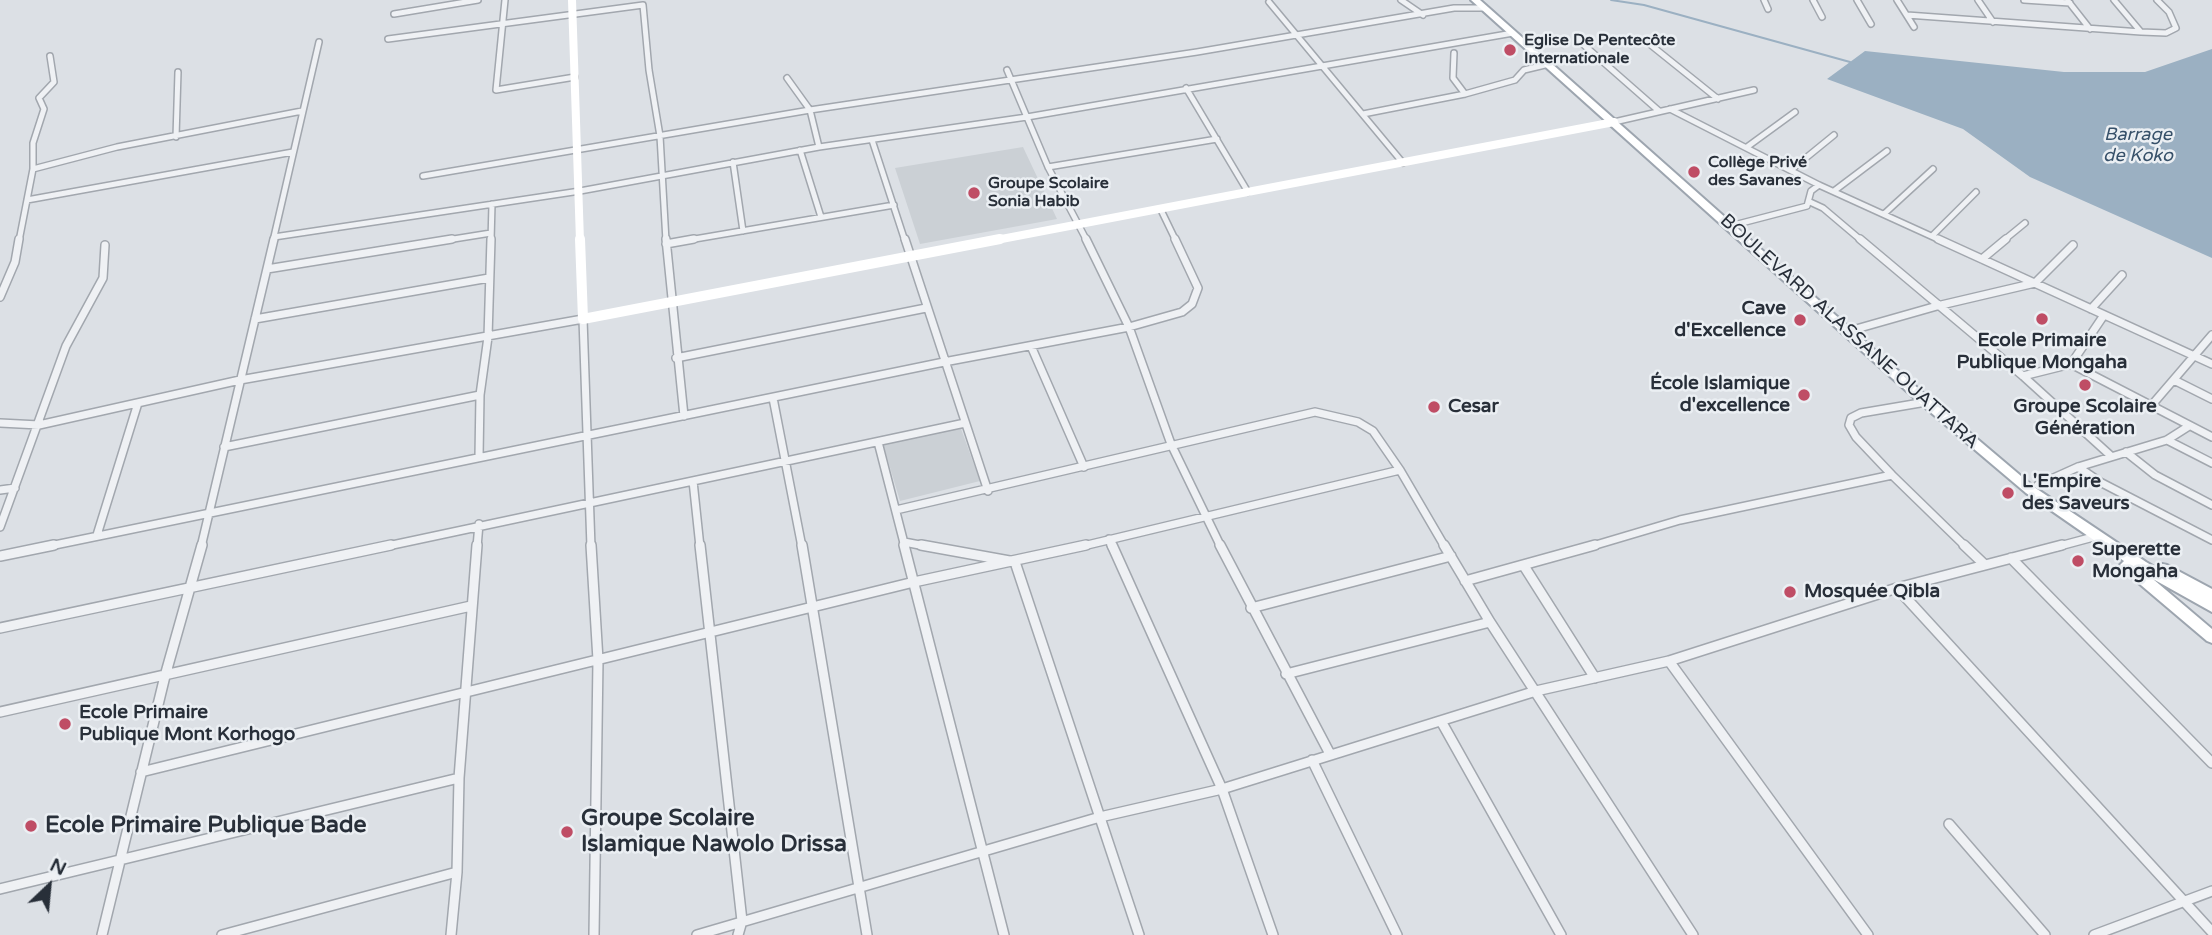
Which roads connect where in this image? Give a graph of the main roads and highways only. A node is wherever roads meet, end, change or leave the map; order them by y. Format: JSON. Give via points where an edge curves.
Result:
{"nodes":[{"id":1,"x":1475,"y":0,"type":"edge"},
{"id":2,"x":1659,"y":161,"type":"junction"},
{"id":3,"x":1852,"y":331,"type":"junction"},
{"id":4,"x":2100,"y":534,"type":"junction"},
{"id":5,"x":2210,"y":601,"type":"edge"},
{"id":6,"x":2183,"y":612,"type":"junction"},
{"id":7,"x":2212,"y":637,"type":"edge"}],
"edges":[{"from":1,"to":2,"type":"main road"},
{"from":2,"to":3,"type":"main road","name":"BOULEVARD ALASSANE OUATTARA"},
{"from":2,"to":3,"type":"main road","name":"BOULEVARD ALASSANE OUATTARA"},
{"from":3,"to":4,"type":"main road","name":"BOULEVARD ALASSANE OUATTARA"},
{"from":3,"to":4,"type":"main road","name":"BOULEVARD ALASSANE OUATTARA","via":[[1926,402],[2030,490]]},
{"from":4,"to":5,"type":"main road","name":"BOULEVARD ALASSANE OUATTARA","via":[[2141,566]]},
{"from":4,"to":6,"type":"main road","via":[[2110,550]]},
{"from":5,"to":6,"type":"main road","via":[[2192,600]]},
{"from":6,"to":7,"type":"main road"}]}
